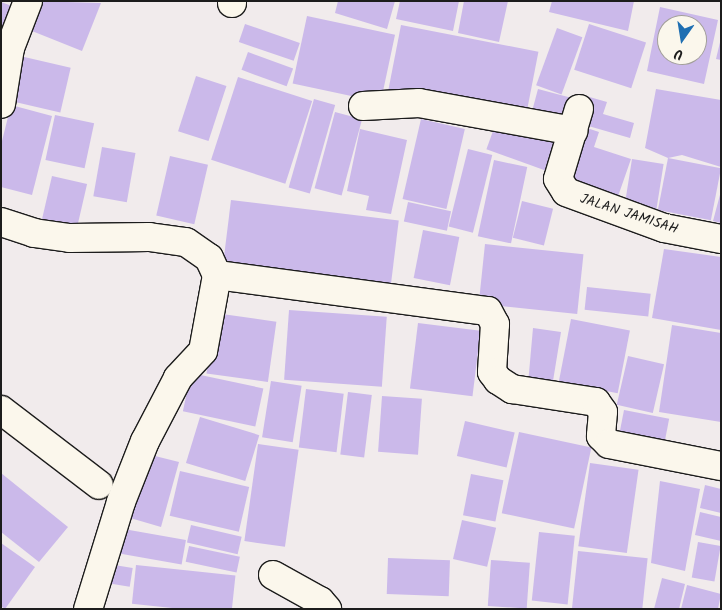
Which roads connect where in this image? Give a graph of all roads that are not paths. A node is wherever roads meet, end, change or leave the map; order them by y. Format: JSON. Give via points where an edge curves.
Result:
{"nodes":[{"id":1,"x":28,"y":1,"type":"edge"},
{"id":2,"x":1,"y":104,"type":"edge"},
{"id":3,"x":363,"y":106,"type":"dead end"},
{"id":4,"x":1,"y":222,"type":"edge"},
{"id":5,"x":721,"y":239,"type":"edge"},
{"id":6,"x":217,"y":274,"type":"junction"},
{"id":7,"x":1,"y":410,"type":"edge"},
{"id":8,"x":721,"y":466,"type":"edge"},
{"id":9,"x":99,"y":485,"type":"dead end"},
{"id":10,"x":273,"y":575,"type":"dead end"},
{"id":11,"x":88,"y":609,"type":"edge"},
{"id":12,"x":327,"y":609,"type":"edge"}],
"edges":[{"from":1,"to":2,"type":"street","via":[[10,48]]},
{"from":3,"to":5,"type":"street","name":"JALAN JAMISAH","via":[[419,103],[576,120],[558,178],[566,192],[664,228]]},
{"from":4,"to":6,"type":"street","via":[[62,237],[148,237],[186,242],[209,258]]},
{"from":6,"to":8,"type":"street","via":[[488,311],[495,324],[492,372],[498,380],[512,389],[596,402],[603,412],[602,440],[623,448]]},
{"from":6,"to":11,"type":"street","via":[[203,351],[178,378],[145,441],[121,502]]},
{"from":7,"to":9,"type":"street"},
{"from":10,"to":12,"type":"street","via":[[320,601]]}]}
